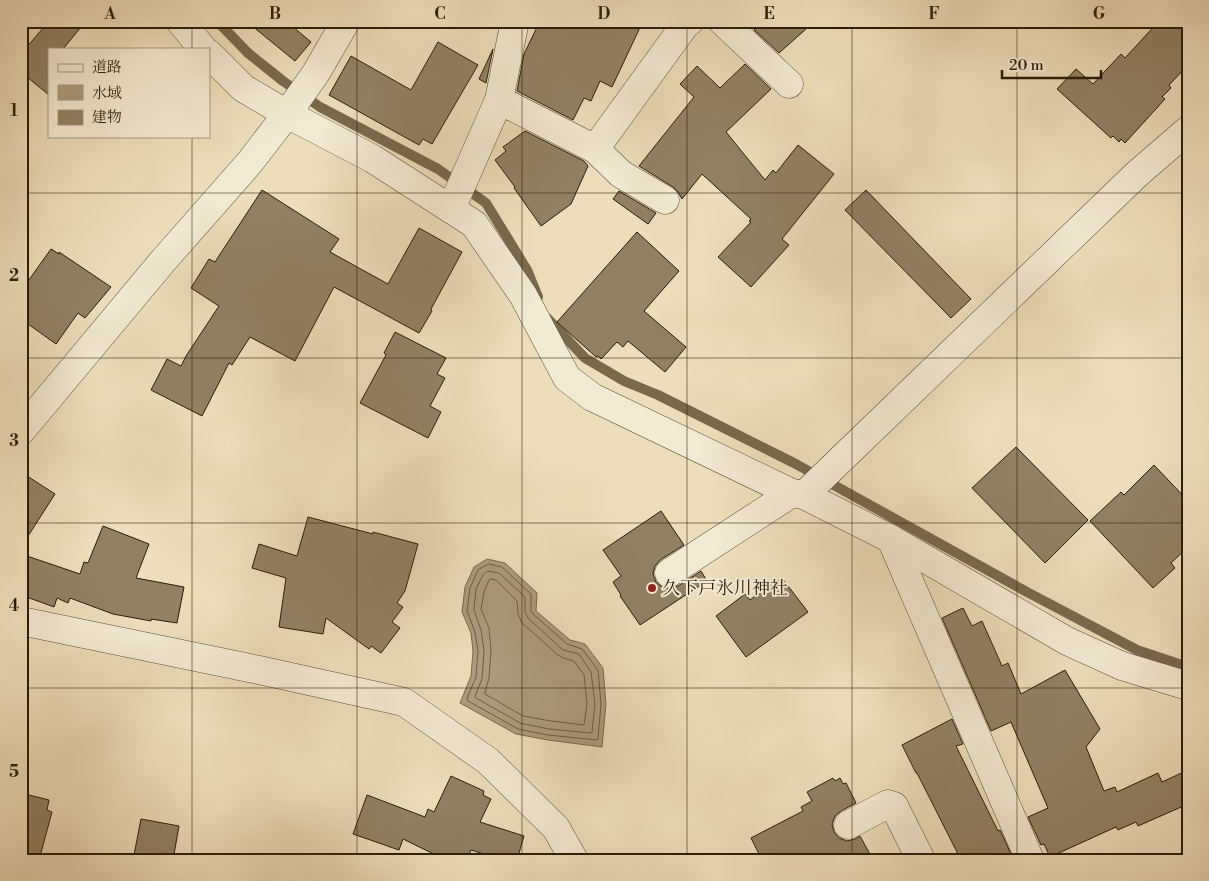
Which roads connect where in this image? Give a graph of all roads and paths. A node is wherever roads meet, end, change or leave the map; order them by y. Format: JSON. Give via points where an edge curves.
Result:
{"nodes":[{"id":1,"x":180,"y":21,"type":"edge"},
{"id":2,"x":346,"y":21,"type":"edge"},
{"id":3,"x":515,"y":21,"type":"edge"},
{"id":4,"x":690,"y":21,"type":"edge"},
{"id":5,"x":722,"y":21,"type":"edge"},
{"id":6,"x":202,"y":48,"type":"edge"},
{"id":7,"x":210,"y":55,"type":"edge"},
{"id":8,"x":789,"y":84,"type":"dead end"},
{"id":9,"x":499,"y":100,"type":"junction"},
{"id":10,"x":288,"y":114,"type":"junction"},
{"id":11,"x":1188,"y":130,"type":"edge"},
{"id":12,"x":595,"y":149,"type":"junction"},
{"id":13,"x":664,"y":200,"type":"dead end"},
{"id":14,"x":451,"y":209,"type":"junction"},
{"id":15,"x":21,"y":431,"type":"edge"},
{"id":16,"x":798,"y":494,"type":"junction"},
{"id":17,"x":891,"y":539,"type":"junction"},
{"id":18,"x":669,"y":573,"type":"dead end"},
{"id":19,"x":21,"y":620,"type":"edge"},
{"id":20,"x":1188,"y":686,"type":"edge"},
{"id":21,"x":848,"y":825,"type":"dead end"},
{"id":22,"x":574,"y":860,"type":"edge"},
{"id":23,"x":921,"y":860,"type":"edge"},
{"id":24,"x":1030,"y":860,"type":"edge"}],
"edges":[{"from":1,"to":6,"type":"street"},
{"from":2,"to":10,"type":"street"},
{"from":3,"to":9,"type":"street"},
{"from":4,"to":12,"type":"street"},
{"from":5,"to":8,"type":"street"},
{"from":7,"to":10,"type":"street","via":[[243,88]]},
{"from":9,"to":12,"type":"street"},
{"from":9,"to":14,"type":"street"},
{"from":10,"to":14,"type":"street","via":[[373,159]]},
{"from":10,"to":15,"type":"street"},
{"from":11,"to":16,"type":"street"},
{"from":12,"to":13,"type":"street","via":[[621,174]]},
{"from":14,"to":16,"type":"street","via":[[474,224],[523,295],[567,378],[592,397]]},
{"from":16,"to":17,"type":"street"},
{"from":16,"to":18,"type":"street"},
{"from":17,"to":20,"type":"street","via":[[1067,641],[1122,666]]},
{"from":17,"to":24,"type":"street"},
{"from":19,"to":22,"type":"street","via":[[404,702],[488,760],[556,828]]},
{"from":21,"to":23,"type":"street","via":[[888,804],[894,806]]}]}
